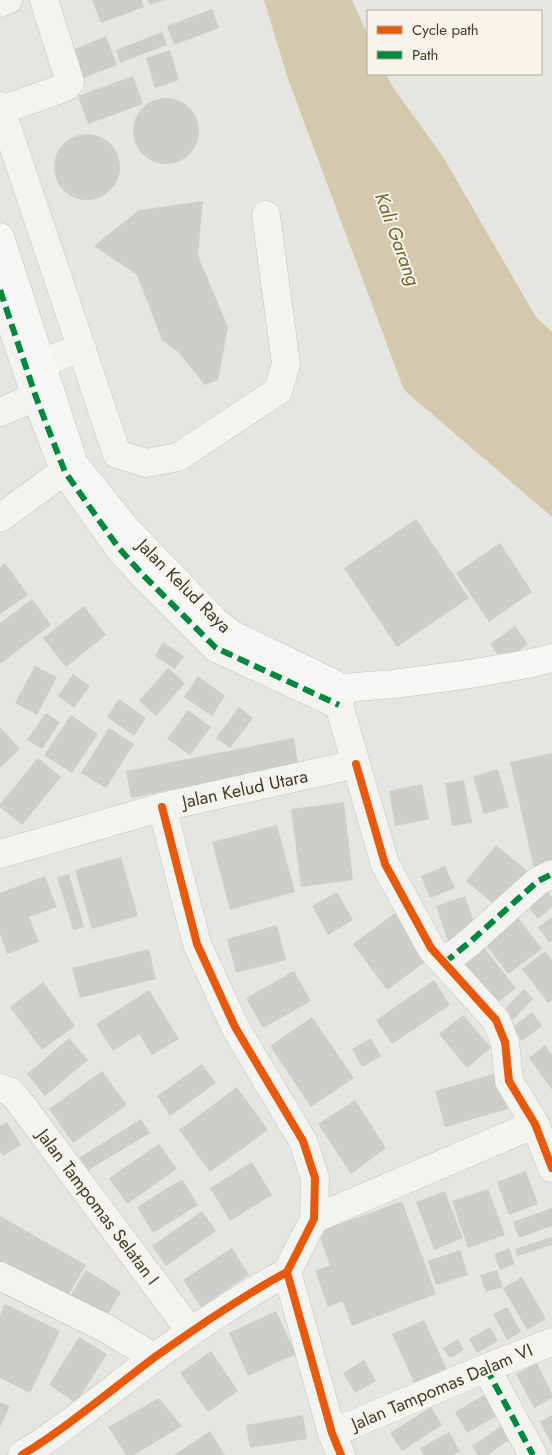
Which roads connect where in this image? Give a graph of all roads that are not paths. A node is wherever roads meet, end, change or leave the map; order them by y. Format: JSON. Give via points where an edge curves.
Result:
{"nodes":[{"id":1,"x":8,"y":0,"type":"edge"},
{"id":2,"x":44,"y":0,"type":"edge"},
{"id":3,"x":0,"y":3,"type":"edge"},
{"id":4,"x":1,"y":108,"type":"edge"},
{"id":5,"x":266,"y":215,"type":"dead end"},
{"id":6,"x":0,"y":237,"type":"edge"},
{"id":7,"x":0,"y":290,"type":"edge"},
{"id":8,"x":82,"y":348,"type":"junction"},
{"id":9,"x":41,"y":363,"type":"junction"},
{"id":10,"x":44,"y":395,"type":"junction"},
{"id":11,"x":0,"y":412,"type":"edge"},
{"id":12,"x":70,"y":468,"type":"junction"},
{"id":13,"x":0,"y":518,"type":"edge"},
{"id":14,"x":552,"y":658,"type":"edge"},
{"id":15,"x":341,"y":696,"type":"junction"},
{"id":16,"x":356,"y":764,"type":"junction"},
{"id":17,"x":162,"y":807,"type":"junction"},
{"id":18,"x":0,"y":854,"type":"edge"},
{"id":19,"x":552,"y":874,"type":"edge"},
{"id":20,"x":444,"y":963,"type":"junction"},
{"id":21,"x":0,"y":1088,"type":"edge"},
{"id":22,"x":535,"y":1124,"type":"junction"},
{"id":23,"x":552,"y":1168,"type":"edge"},
{"id":24,"x":314,"y":1218,"type":"junction"},
{"id":25,"x":287,"y":1272,"type":"junction"},
{"id":26,"x":0,"y":1276,"type":"edge"},
{"id":27,"x":192,"y":1332,"type":"junction"},
{"id":28,"x":552,"y":1342,"type":"edge"},
{"id":29,"x":155,"y":1358,"type":"junction"},
{"id":30,"x":486,"y":1368,"type":"junction"},
{"id":31,"x":336,"y":1444,"type":"edge"},
{"id":32,"x":22,"y":1455,"type":"edge"},
{"id":33,"x":533,"y":1455,"type":"edge"}],
"edges":[{"from":1,"to":3,"type":"street"},
{"from":2,"to":4,"type":"street","via":[[70,82]]},
{"from":4,"to":8,"type":"street"},
{"from":5,"to":8,"type":"street","via":[[286,364],[278,391],[178,457],[146,463],[117,454]]},
{"from":6,"to":9,"type":"main road","name":"Jalan Kelud Raya"},
{"from":7,"to":10,"type":"street"},
{"from":8,"to":9,"type":"street"},
{"from":9,"to":10,"type":"main road","name":"Jalan Kelud Raya"},
{"from":10,"to":11,"type":"street"},
{"from":10,"to":12,"type":"main road","name":"Jalan Kelud Raya"},
{"from":12,"to":13,"type":"street"},
{"from":12,"to":15,"type":"main road","name":"Jalan Kelud Raya","via":[[215,621]]},
{"from":14,"to":15,"type":"main road"},
{"from":15,"to":16,"type":"street"},
{"from":16,"to":17,"type":"street","name":"Jalan Kelud Utara"},
{"from":16,"to":20,"type":"street","via":[[385,864],[431,948]]},
{"from":17,"to":18,"type":"street","name":"Jalan Kelud Utara"},
{"from":17,"to":24,"type":"street","via":[[197,944],[235,1027],[303,1141],[315,1178]]},
{"from":19,"to":20,"type":"street","via":[[538,880]]},
{"from":20,"to":22,"type":"street","via":[[496,1020],[505,1042],[509,1081]]},
{"from":21,"to":27,"type":"street","name":"Jalan Tampomas Selatan I","via":[[11,1092],[18,1100]]},
{"from":22,"to":23,"type":"street"},
{"from":22,"to":24,"type":"street"},
{"from":24,"to":25,"type":"street"},
{"from":25,"to":27,"type":"street","via":[[255,1289]]},
{"from":25,"to":31,"type":"street"},
{"from":26,"to":29,"type":"street","via":[[107,1329]]},
{"from":27,"to":29,"type":"street"},
{"from":28,"to":30,"type":"street","name":"Jalan Tampomas Dalam VI"},
{"from":29,"to":32,"type":"street","via":[[54,1436]]},
{"from":30,"to":31,"type":"street","name":"Jalan Tampomas Dalam VI"},
{"from":30,"to":33,"type":"street"}]}
